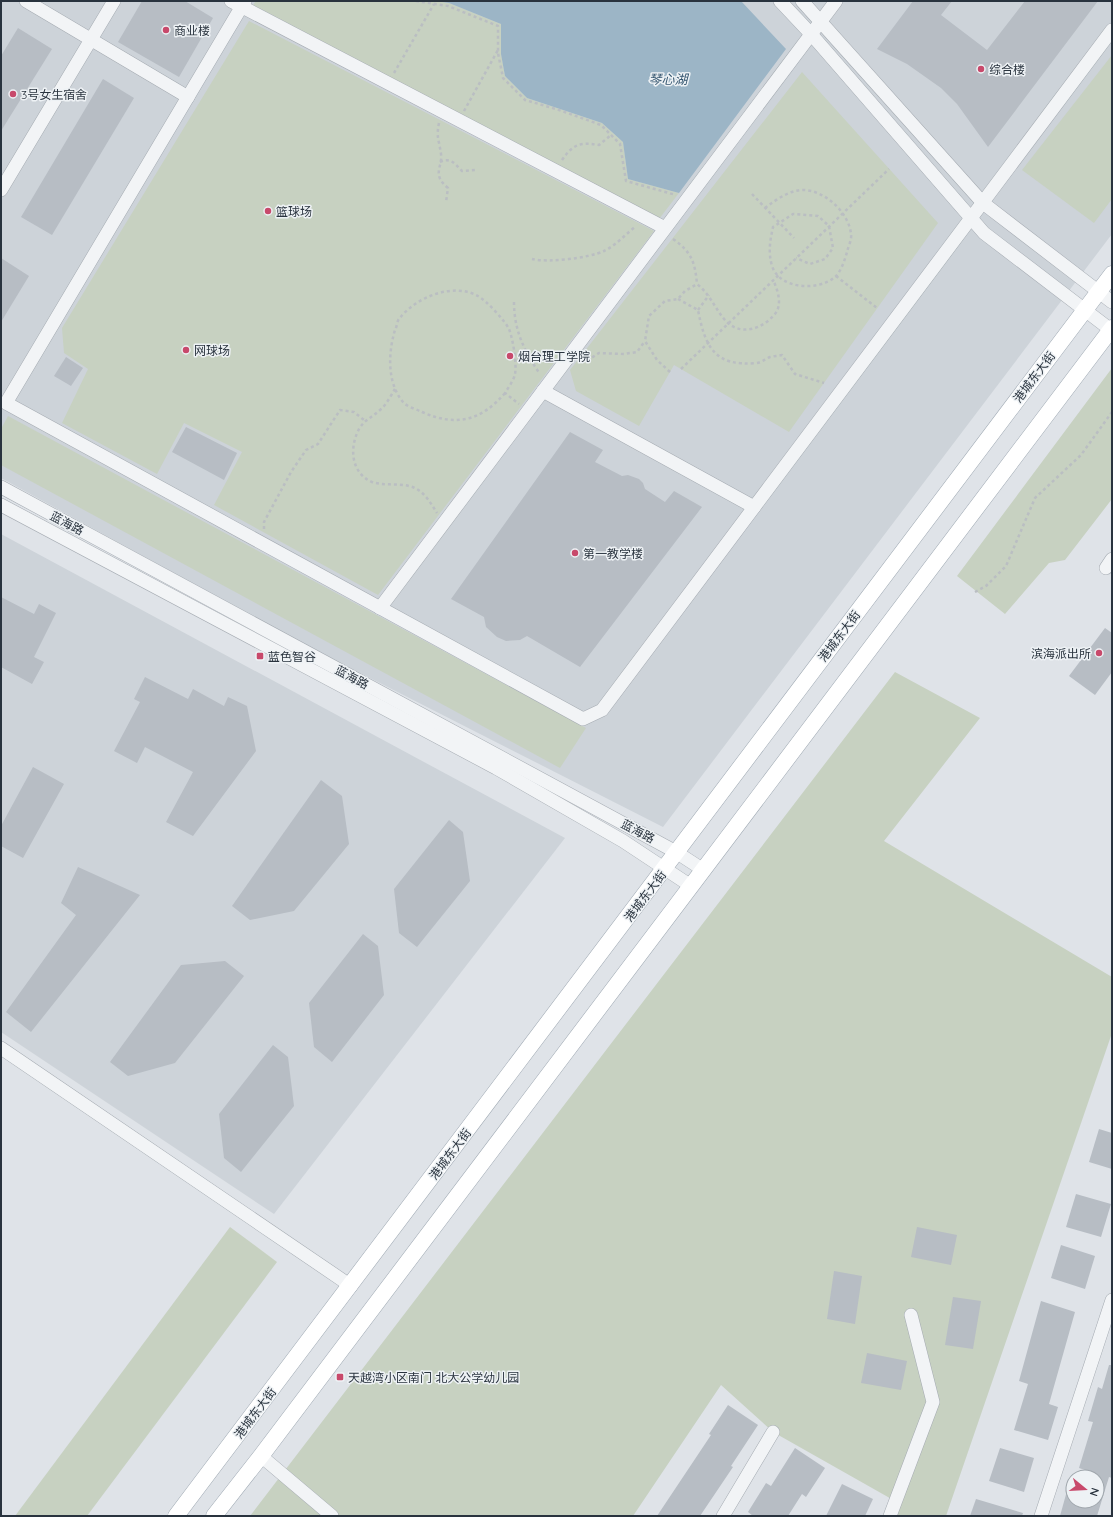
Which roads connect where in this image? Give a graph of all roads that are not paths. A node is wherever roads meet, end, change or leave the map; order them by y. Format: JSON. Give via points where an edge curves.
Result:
{"nodes":[{"id":1,"x":26,"y":1,"type":"edge"},
{"id":2,"x":114,"y":1,"type":"edge"},
{"id":3,"x":780,"y":1,"type":"edge"},
{"id":4,"x":802,"y":1,"type":"edge"},
{"id":5,"x":836,"y":1,"type":"edge"},
{"id":6,"x":240,"y":3,"type":"edge"},
{"id":7,"x":821,"y":21,"type":"junction"},
{"id":8,"x":1112,"y":30,"type":"edge"},
{"id":9,"x":811,"y":34,"type":"junction"},
{"id":10,"x":91,"y":39,"type":"junction"},
{"id":11,"x":188,"y":97,"type":"junction"},
{"id":12,"x":1,"y":190,"type":"edge"},
{"id":13,"x":983,"y":203,"type":"junction"},
{"id":14,"x":971,"y":219,"type":"junction"},
{"id":15,"x":669,"y":234,"type":"junction"},
{"id":16,"x":1112,"y":274,"type":"edge"},
{"id":17,"x":1098,"y":292,"type":"junction"},
{"id":18,"x":1112,"y":302,"type":"edge"},
{"id":19,"x":1085,"y":309,"type":"junction"},
{"id":20,"x":1111,"y":329,"type":"edge"},
{"id":21,"x":543,"y":391,"type":"junction"},
{"id":22,"x":4,"y":406,"type":"edge"},
{"id":23,"x":1,"y":487,"type":"edge"},
{"id":24,"x":1,"y":504,"type":"edge"},
{"id":25,"x":754,"y":507,"type":"junction"},
{"id":26,"x":380,"y":608,"type":"junction"},
{"id":27,"x":676,"y":852,"type":"junction"},
{"id":28,"x":702,"y":869,"type":"junction"},
{"id":29,"x":664,"y":870,"type":"junction"},
{"id":30,"x":691,"y":886,"type":"junction"},
{"id":31,"x":1,"y":1048,"type":"edge"},
{"id":32,"x":350,"y":1286,"type":"junction"},
{"id":33,"x":1112,"y":1300,"type":"edge"},
{"id":34,"x":911,"y":1315,"type":"dead end"},
{"id":35,"x":773,"y":1432,"type":"dead end"},
{"id":36,"x":261,"y":1456,"type":"junction"},
{"id":37,"x":176,"y":1516,"type":"edge"},
{"id":38,"x":214,"y":1516,"type":"edge"},
{"id":39,"x":332,"y":1516,"type":"edge"},
{"id":40,"x":723,"y":1516,"type":"edge"},
{"id":41,"x":890,"y":1516,"type":"edge"},
{"id":42,"x":1040,"y":1516,"type":"edge"}],
"edges":[{"from":1,"to":10,"type":"street"},
{"from":2,"to":10,"type":"street"},
{"from":3,"to":9,"type":"street"},
{"from":4,"to":7,"type":"street"},
{"from":5,"to":7,"type":"street"},
{"from":6,"to":11,"type":"street"},
{"from":6,"to":15,"type":"street"},
{"from":7,"to":9,"type":"street"},
{"from":7,"to":13,"type":"street"},
{"from":8,"to":13,"type":"street"},
{"from":9,"to":14,"type":"street"},
{"from":9,"to":15,"type":"street"},
{"from":10,"to":11,"type":"street"},
{"from":10,"to":12,"type":"street"},
{"from":11,"to":22,"type":"street"},
{"from":13,"to":14,"type":"street"},
{"from":13,"to":17,"type":"street"},
{"from":14,"to":19,"type":"street","via":[[984,233]]},
{"from":14,"to":25,"type":"street"},
{"from":15,"to":21,"type":"street"},
{"from":16,"to":17,"type":"main road","name":"港城东大街"},
{"from":17,"to":18,"type":"street"},
{"from":17,"to":19,"type":"main road","name":"港城东大街"},
{"from":19,"to":20,"type":"street"},
{"from":19,"to":27,"type":"main road","name":"港城东大街"},
{"from":20,"to":28,"type":"main road","via":[[754,804]]},
{"from":21,"to":25,"type":"street"},
{"from":21,"to":26,"type":"street"},
{"from":22,"to":26,"type":"street"},
{"from":23,"to":27,"type":"street","name":"蓝海路"},
{"from":24,"to":29,"type":"street","name":"蓝海路","via":[[496,768],[623,841]]},
{"from":25,"to":26,"type":"street","via":[[602,710],[583,719]]},
{"from":27,"to":28,"type":"street","name":"蓝海路"},
{"from":27,"to":29,"type":"main road","name":"港城东大街"},
{"from":28,"to":30,"type":"main road"},
{"from":29,"to":30,"type":"street","name":"蓝海路"},
{"from":29,"to":32,"type":"main road","name":"港城东大街"},
{"from":30,"to":36,"type":"main road"},
{"from":31,"to":32,"type":"street"},
{"from":32,"to":37,"type":"main road","name":"港城东大街"},
{"from":33,"to":42,"type":"street"},
{"from":34,"to":41,"type":"street","via":[[933,1402]]},
{"from":35,"to":40,"type":"street"},
{"from":36,"to":38,"type":"main road"},
{"from":36,"to":39,"type":"street"}]}
